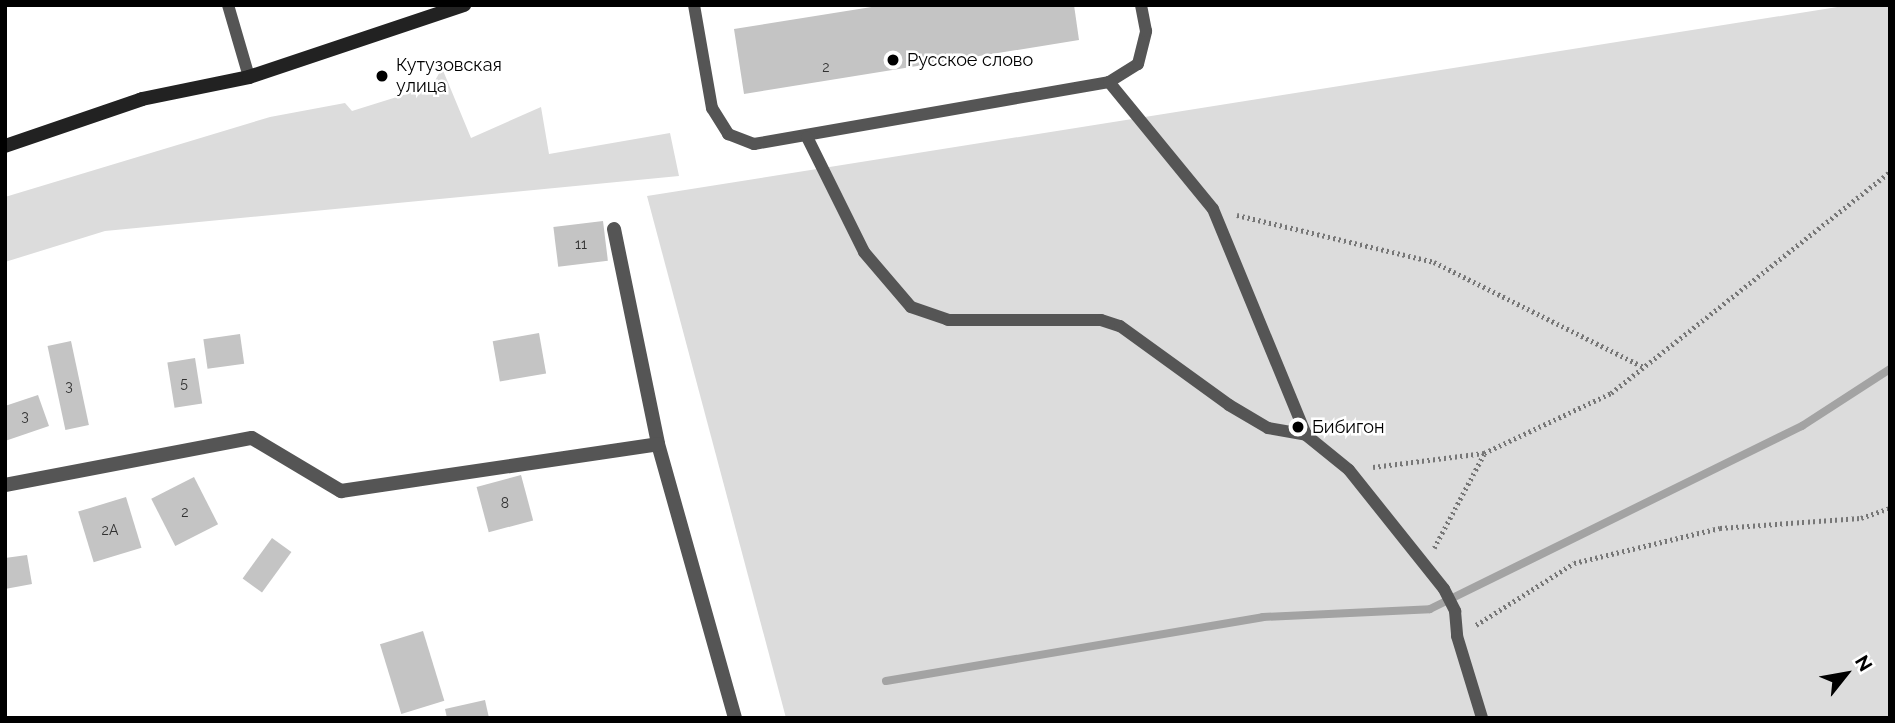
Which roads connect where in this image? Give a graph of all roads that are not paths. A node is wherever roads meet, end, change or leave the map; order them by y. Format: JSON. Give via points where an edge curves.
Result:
{"nodes":[{"id":1,"x":228,"y":5,"type":"edge"},
{"id":2,"x":464,"y":5,"type":"edge"},
{"id":3,"x":694,"y":5,"type":"edge"},
{"id":4,"x":1140,"y":5,"type":"edge"},
{"id":5,"x":249,"y":77,"type":"junction"},
{"id":6,"x":1109,"y":82,"type":"junction"},
{"id":7,"x":807,"y":137,"type":"junction"},
{"id":8,"x":5,"y":146,"type":"edge"},
{"id":9,"x":614,"y":229,"type":"dead end"},
{"id":10,"x":1306,"y":435,"type":"junction"},
{"id":11,"x":657,"y":444,"type":"junction"},
{"id":12,"x":5,"y":485,"type":"edge"},
{"id":13,"x":735,"y":718,"type":"edge"},
{"id":14,"x":1482,"y":718,"type":"edge"}],
"edges":[{"from":1,"to":5,"type":"lane"},
{"from":2,"to":5,"type":"street"},
{"from":3,"to":7,"type":"lane","via":[[712,108],[728,134],[754,144]]},
{"from":4,"to":6,"type":"lane","via":[[1146,31],[1138,64]]},
{"from":5,"to":8,"type":"street","via":[[142,99]]},
{"from":6,"to":7,"type":"lane"},
{"from":6,"to":10,"type":"lane","via":[[1213,209]]},
{"from":7,"to":10,"type":"lane","via":[[864,252],[911,307],[948,320],[1101,320],[1120,326],[1268,428]]},
{"from":9,"to":11,"type":"street"},
{"from":10,"to":14,"type":"lane","via":[[1349,470],[1444,589],[1455,611],[1457,636]]},
{"from":11,"to":12,"type":"street","via":[[341,491],[252,438]]},
{"from":11,"to":13,"type":"street"}]}
